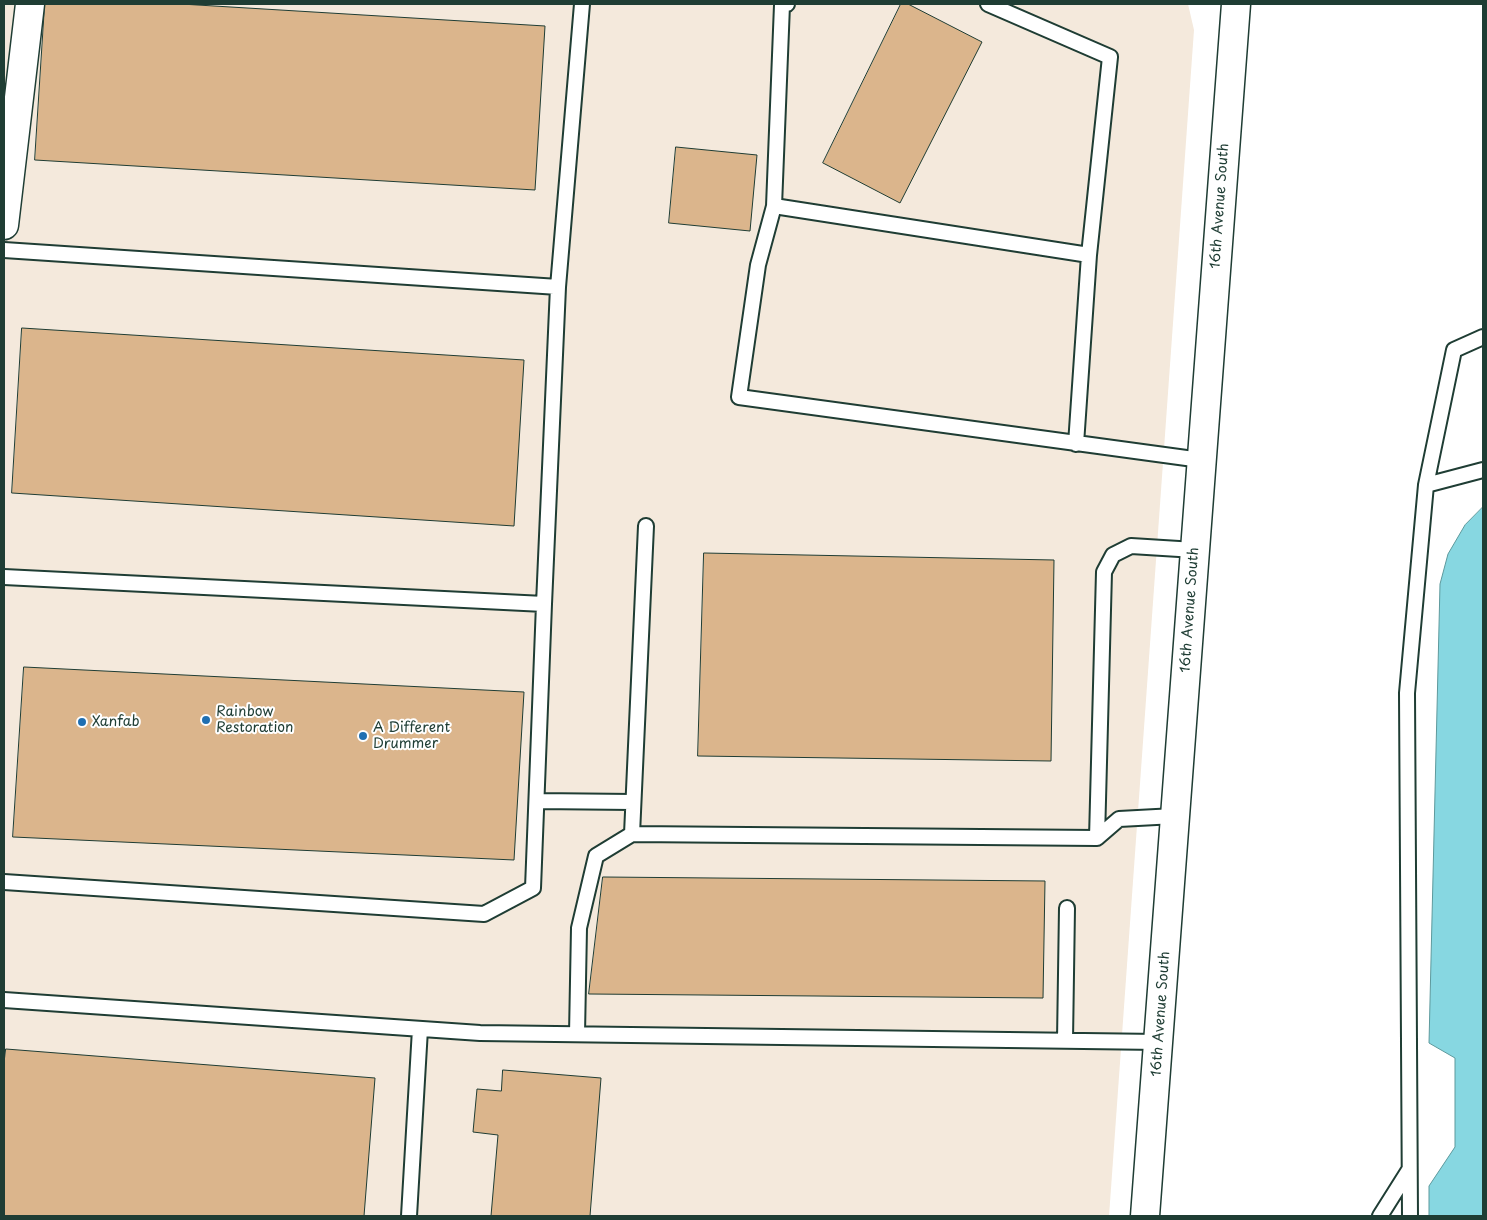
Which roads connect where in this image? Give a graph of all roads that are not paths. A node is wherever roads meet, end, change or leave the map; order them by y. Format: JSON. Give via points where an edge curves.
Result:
{"nodes":[{"id":1,"x":30,"y":4,"type":"edge"},
{"id":2,"x":582,"y":4,"type":"edge"},
{"id":3,"x":786,"y":4,"type":"edge"},
{"id":4,"x":988,"y":4,"type":"edge"},
{"id":5,"x":1236,"y":4,"type":"edge"},
{"id":6,"x":774,"y":206,"type":"junction"},
{"id":7,"x":4,"y":225,"type":"edge"},
{"id":8,"x":4,"y":250,"type":"edge"},
{"id":9,"x":1089,"y":255,"type":"junction"},
{"id":10,"x":558,"y":287,"type":"junction"},
{"id":11,"x":1483,"y":337,"type":"edge"},
{"id":12,"x":1076,"y":444,"type":"junction"},
{"id":13,"x":1201,"y":460,"type":"junction"},
{"id":14,"x":1483,"y":470,"type":"edge"},
{"id":15,"x":1426,"y":485,"type":"junction"},
{"id":16,"x":646,"y":526,"type":"dead end"},
{"id":17,"x":1195,"y":550,"type":"junction"},
{"id":18,"x":4,"y":577,"type":"edge"},
{"id":19,"x":544,"y":604,"type":"junction"},
{"id":20,"x":537,"y":801,"type":"junction"},
{"id":21,"x":633,"y":802,"type":"junction"},
{"id":22,"x":1175,"y":816,"type":"junction"},
{"id":23,"x":632,"y":834,"type":"junction"},
{"id":24,"x":1097,"y":838,"type":"junction"},
{"id":25,"x":4,"y":882,"type":"edge"},
{"id":26,"x":1067,"y":908,"type":"dead end"},
{"id":27,"x":4,"y":1000,"type":"edge"},
{"id":28,"x":420,"y":1029,"type":"junction"},
{"id":29,"x":577,"y":1034,"type":"junction"},
{"id":30,"x":1065,"y":1040,"type":"junction"},
{"id":31,"x":1158,"y":1042,"type":"junction"},
{"id":32,"x":1409,"y":1169,"type":"junction"},
{"id":33,"x":409,"y":1216,"type":"edge"},
{"id":34,"x":1146,"y":1216,"type":"edge"},
{"id":35,"x":1380,"y":1216,"type":"edge"},
{"id":36,"x":1410,"y":1216,"type":"edge"}],
"edges":[{"from":1,"to":7,"type":"street"},
{"from":2,"to":10,"type":"lane"},
{"from":3,"to":6,"type":"lane","via":[[782,4]]},
{"from":4,"to":9,"type":"lane","via":[[1110,57]]},
{"from":5,"to":13,"type":"street","name":"16th Avenue South"},
{"from":6,"to":9,"type":"lane"},
{"from":6,"to":12,"type":"lane","via":[[758,265],[739,397]]},
{"from":8,"to":10,"type":"lane"},
{"from":9,"to":12,"type":"lane"},
{"from":10,"to":19,"type":"lane"},
{"from":11,"to":15,"type":"lane","via":[[1454,350]]},
{"from":12,"to":13,"type":"lane"},
{"from":13,"to":17,"type":"street","name":"16th Avenue South"},
{"from":14,"to":15,"type":"lane"},
{"from":15,"to":32,"type":"lane","via":[[1407,693]]},
{"from":16,"to":21,"type":"lane"},
{"from":17,"to":22,"type":"street","name":"16th Avenue South"},
{"from":17,"to":24,"type":"lane","via":[[1131,546],[1113,555],[1104,572]]},
{"from":18,"to":19,"type":"lane"},
{"from":19,"to":20,"type":"lane"},
{"from":20,"to":21,"type":"lane"},
{"from":20,"to":25,"type":"lane","via":[[532,888],[484,914]]},
{"from":21,"to":23,"type":"lane"},
{"from":22,"to":24,"type":"lane","via":[[1119,819]]},
{"from":22,"to":31,"type":"street","name":"16th Avenue South"},
{"from":23,"to":24,"type":"lane"},
{"from":23,"to":29,"type":"lane","via":[[596,856],[580,928]]},
{"from":26,"to":30,"type":"lane"},
{"from":27,"to":28,"type":"lane"},
{"from":28,"to":29,"type":"lane"},
{"from":28,"to":33,"type":"lane"},
{"from":29,"to":30,"type":"lane"},
{"from":30,"to":31,"type":"lane"},
{"from":31,"to":34,"type":"street","name":"16th Avenue South"},
{"from":32,"to":35,"type":"lane"},
{"from":32,"to":36,"type":"lane"}]}
